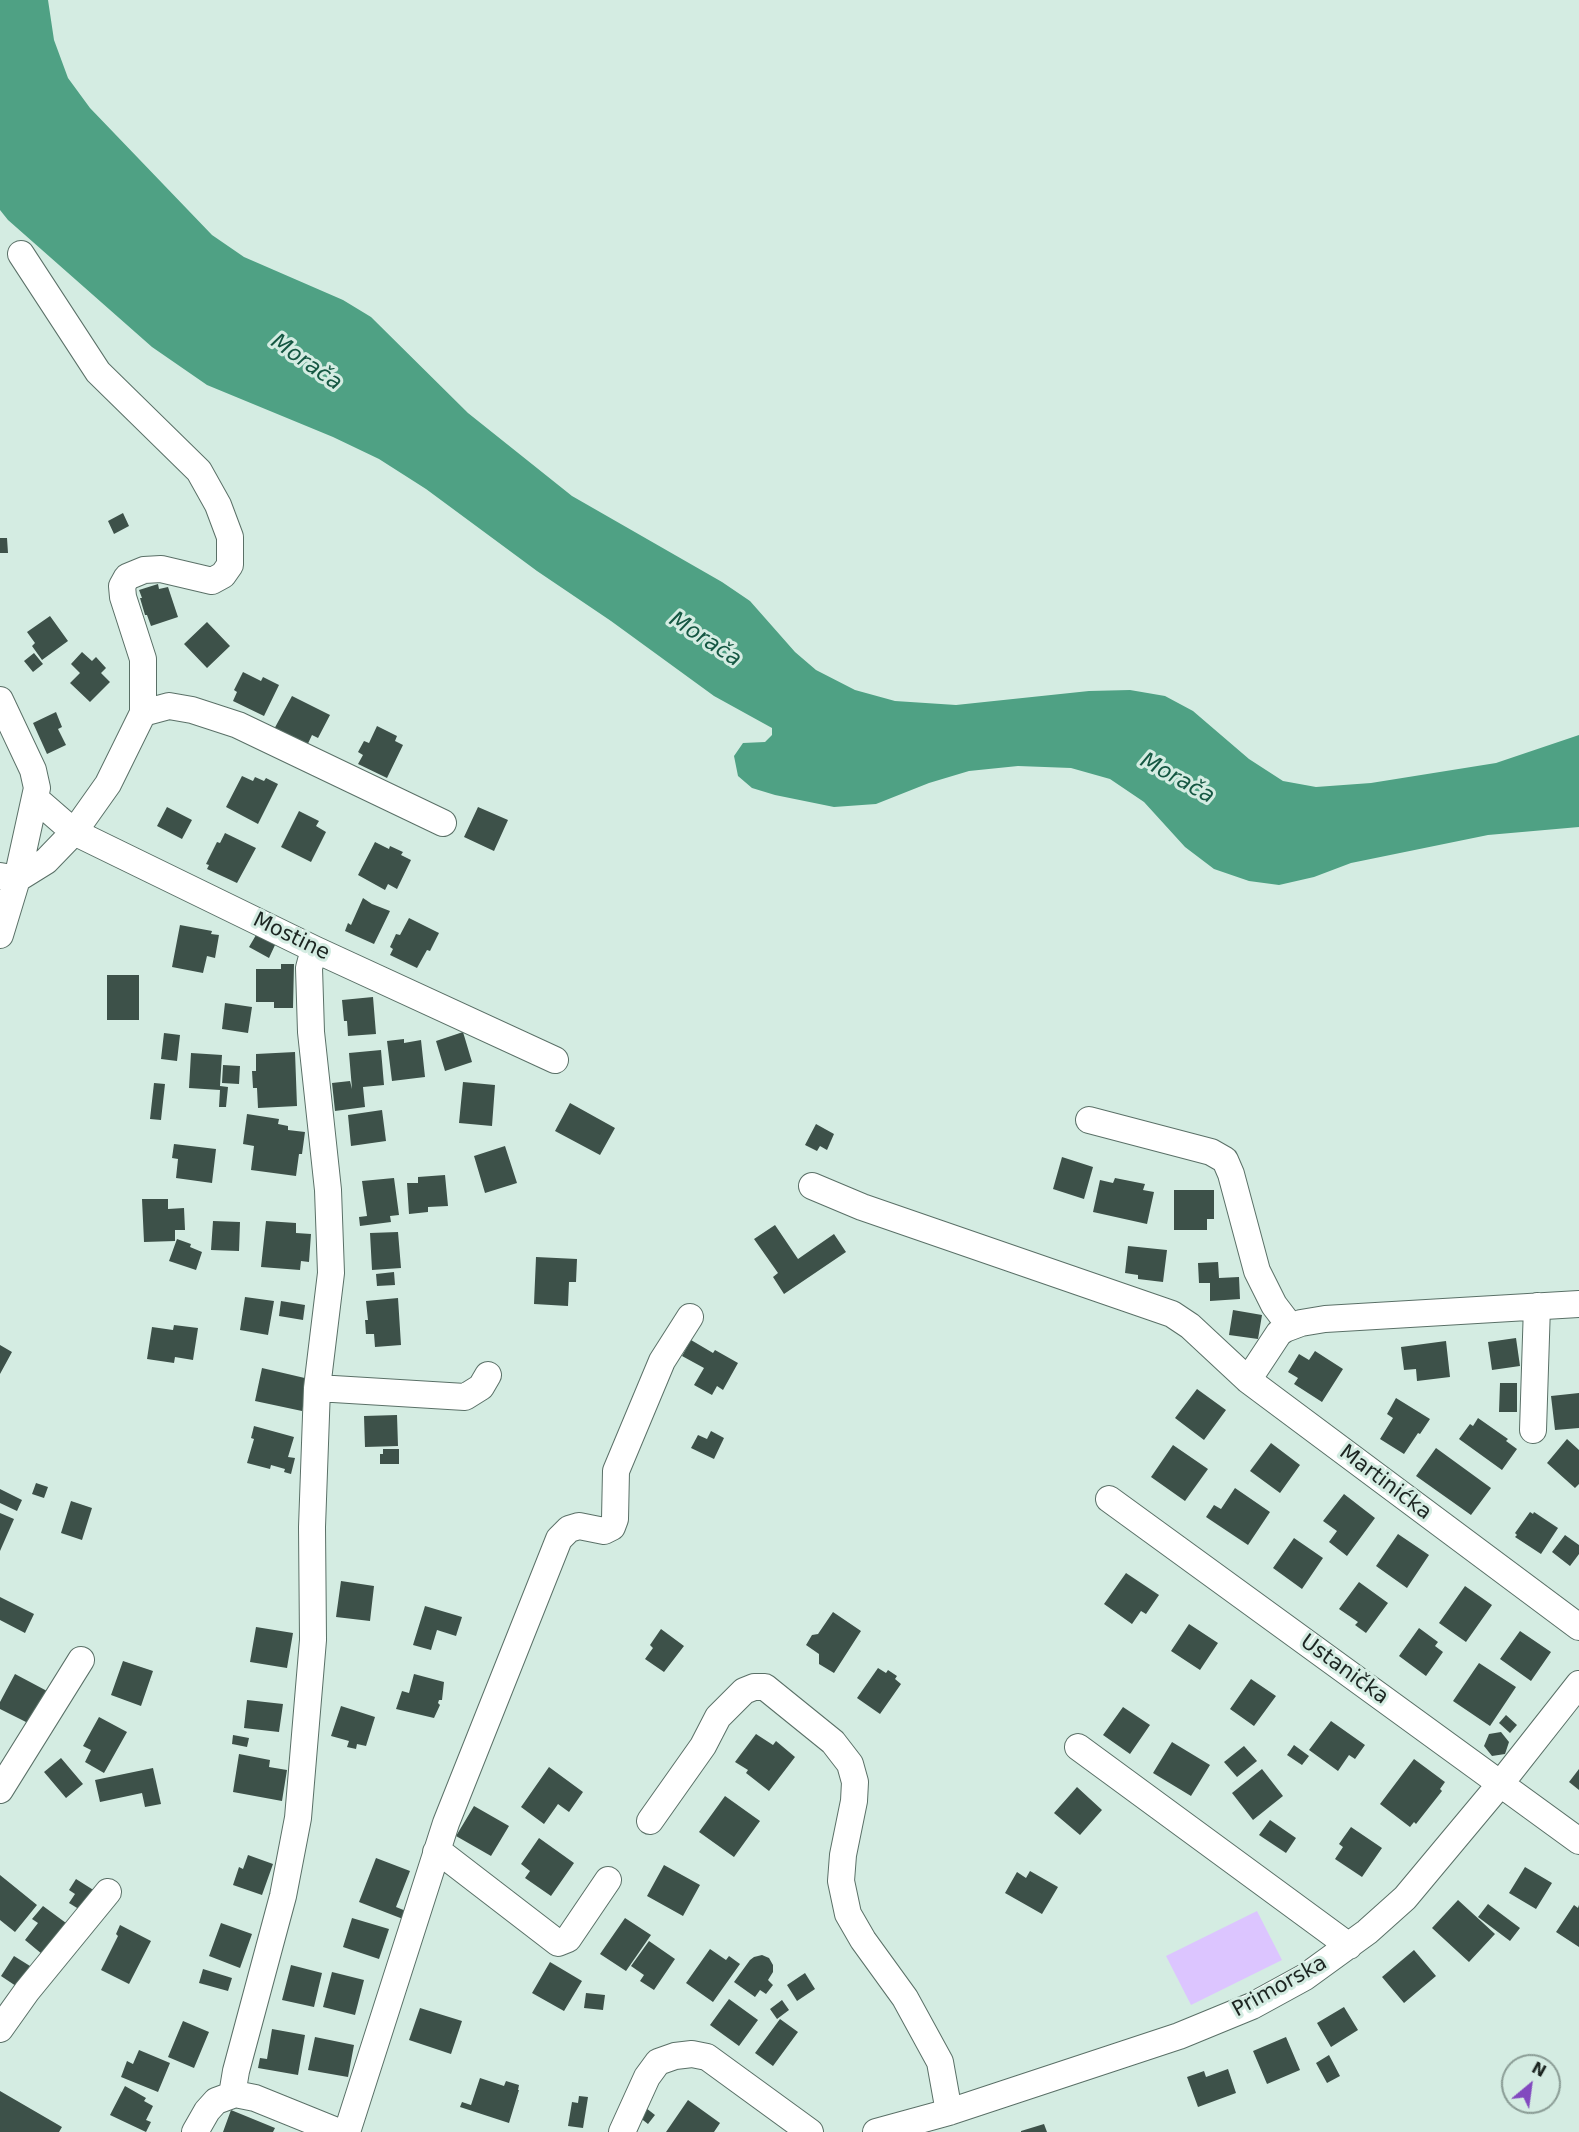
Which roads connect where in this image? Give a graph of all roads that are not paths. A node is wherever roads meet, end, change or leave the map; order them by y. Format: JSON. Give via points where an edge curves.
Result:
{"nodes":[{"id":1,"x":21,"y":254,"type":"dead end"},
{"id":2,"x":0,"y":700,"type":"edge"},
{"id":3,"x":143,"y":713,"type":"junction"},
{"id":4,"x":36,"y":798,"type":"junction"},
{"id":5,"x":442,"y":823,"type":"dead end"},
{"id":6,"x":74,"y":832,"type":"junction"},
{"id":7,"x":9,"y":878,"type":"edge"},
{"id":8,"x":0,"y":935,"type":"edge"},
{"id":9,"x":314,"y":949,"type":"junction"},
{"id":10,"x":555,"y":1060,"type":"dead end"},
{"id":11,"x":1089,"y":1120,"type":"dead end"},
{"id":12,"x":812,"y":1186,"type":"dead end"},
{"id":13,"x":1579,"y":1304,"type":"edge"},
{"id":14,"x":1538,"y":1306,"type":"junction"},
{"id":15,"x":690,"y":1317,"type":"dead end"},
{"id":16,"x":1290,"y":1326,"type":"junction"},
{"id":17,"x":488,"y":1375,"type":"dead end"},
{"id":18,"x":1248,"y":1380,"type":"junction"},
{"id":19,"x":317,"y":1388,"type":"junction"},
{"id":20,"x":1533,"y":1430,"type":"dead end"},
{"id":21,"x":1108,"y":1499,"type":"dead end"},
{"id":22,"x":1579,"y":1627,"type":"edge"},
{"id":23,"x":81,"y":1659,"type":"dead end"},
{"id":24,"x":1579,"y":1684,"type":"edge"},
{"id":25,"x":1078,"y":1747,"type":"dead end"},
{"id":26,"x":1501,"y":1784,"type":"junction"},
{"id":27,"x":0,"y":1790,"type":"edge"},
{"id":28,"x":650,"y":1821,"type":"dead end"},
{"id":29,"x":1579,"y":1841,"type":"edge"},
{"id":30,"x":436,"y":1852,"type":"junction"},
{"id":31,"x":608,"y":1880,"type":"dead end"},
{"id":32,"x":108,"y":1892,"type":"dead end"},
{"id":33,"x":1348,"y":1946,"type":"junction"},
{"id":34,"x":0,"y":2029,"type":"edge"},
{"id":35,"x":232,"y":2095,"type":"junction"},
{"id":36,"x":949,"y":2112,"type":"junction"},
{"id":37,"x":195,"y":2132,"type":"edge"},
{"id":38,"x":339,"y":2132,"type":"edge"},
{"id":39,"x":347,"y":2132,"type":"edge"},
{"id":40,"x":622,"y":2132,"type":"edge"},
{"id":41,"x":810,"y":2132,"type":"edge"},
{"id":42,"x":876,"y":2132,"type":"edge"}],
"edges":[{"from":1,"to":3,"type":"street","via":[[98,372],[199,471],[230,537],[230,566],[212,581],[161,569],[127,577],[122,586],[143,659]]},
{"from":2,"to":4,"type":"street","via":[[33,770]]},
{"from":3,"to":5,"type":"street","via":[[169,706],[238,725]]},
{"from":3,"to":6,"type":"street","via":[[108,783]]},
{"from":4,"to":6,"type":"street","name":"Mostine"},
{"from":4,"to":7,"type":"street"},
{"from":6,"to":7,"type":"street","via":[[46,861]]},
{"from":6,"to":9,"type":"street","name":"Mostine"},
{"from":7,"to":8,"type":"street"},
{"from":9,"to":10,"type":"street","name":"Mostine"},
{"from":9,"to":19,"type":"street","via":[[309,968],[311,1032],[328,1190],[331,1273]]},
{"from":11,"to":16,"type":"street","via":[[1211,1152],[1225,1160],[1257,1271]]},
{"from":12,"to":18,"type":"street","name":"Martinićka","via":[[862,1207],[1172,1314]]},
{"from":13,"to":14,"type":"street"},
{"from":14,"to":16,"type":"street","via":[[1325,1319]]},
{"from":14,"to":20,"type":"street"},
{"from":15,"to":30,"type":"street","via":[[662,1361],[616,1471],[612,1527],[604,1531],[579,1526],[559,1539]]},
{"from":16,"to":18,"type":"street","via":[[1273,1339]]},
{"from":17,"to":19,"type":"street","via":[[481,1387],[465,1397]]},
{"from":18,"to":22,"type":"street","name":"Martinićka"},
{"from":19,"to":35,"type":"street","via":[[313,1640],[298,1818]]},
{"from":21,"to":26,"type":"street","name":"Ustanička"},
{"from":23,"to":27,"type":"street"},
{"from":24,"to":26,"type":"street","name":"Primorska"},
{"from":25,"to":33,"type":"street"},
{"from":26,"to":29,"type":"street","name":"Ustanička"},
{"from":26,"to":33,"type":"street","name":"Primorska","via":[[1405,1898]]},
{"from":28,"to":36,"type":"street","via":[[703,1746],[718,1717],[744,1691],[765,1687],[833,1742],[850,1764],[855,1782],[841,1881],[848,1914],[905,1998],[940,2062]]},
{"from":30,"to":31,"type":"street","via":[[558,1943],[568,1939]]},
{"from":30,"to":39,"type":"street"},
{"from":32,"to":34,"type":"street"},
{"from":33,"to":36,"type":"street","name":"Primorska","via":[[1282,1990],[1218,2021]]},
{"from":35,"to":37,"type":"street","via":[[216,2101]]},
{"from":35,"to":38,"type":"street","via":[[255,2098]]},
{"from":36,"to":42,"type":"street","name":"Primorska"},
{"from":40,"to":41,"type":"street","via":[[658,2062],[692,2054],[707,2057]]}]}
